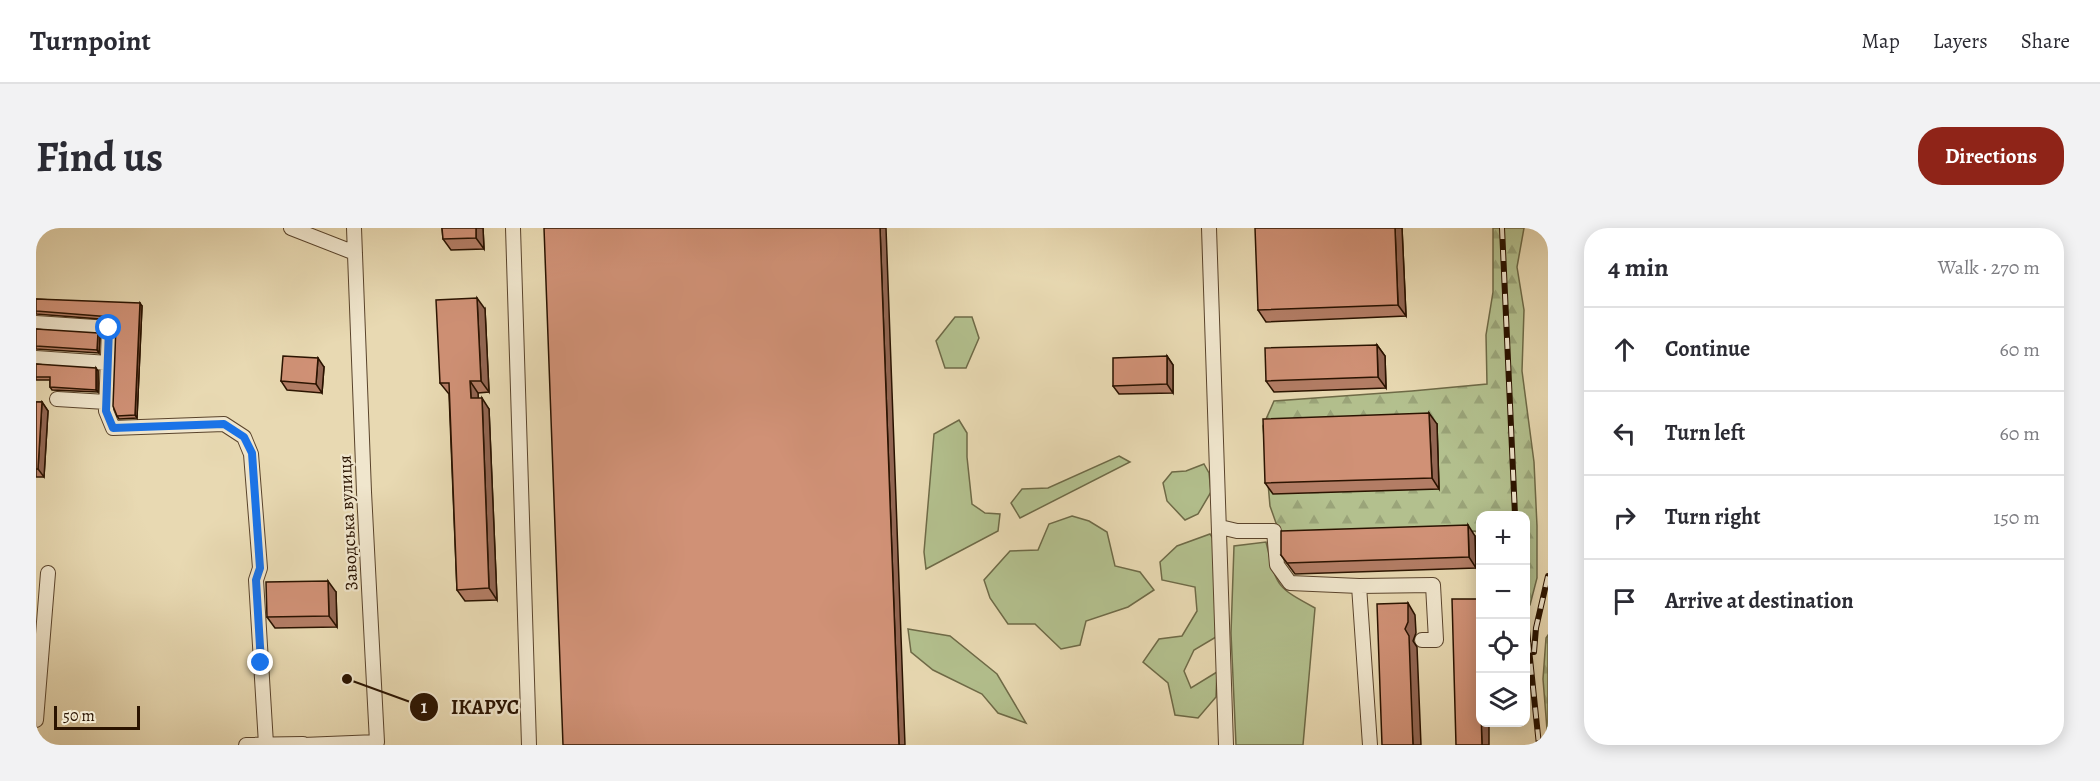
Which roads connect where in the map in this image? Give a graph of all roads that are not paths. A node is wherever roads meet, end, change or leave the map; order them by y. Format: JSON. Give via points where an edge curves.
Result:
{"nodes":[{"id":1,"x":291,"y":228,"type":"edge"},
{"id":2,"x":354,"y":228,"type":"edge"},
{"id":3,"x":513,"y":228,"type":"edge"},
{"id":4,"x":1209,"y":228,"type":"edge"},
{"id":5,"x":356,"y":254,"type":"junction"},
{"id":6,"x":36,"y":323,"type":"edge"},
{"id":7,"x":36,"y":358,"type":"edge"},
{"id":8,"x":108,"y":363,"type":"junction"},
{"id":9,"x":57,"y":399,"type":"dead end"},
{"id":10,"x":106,"y":402,"type":"junction"},
{"id":11,"x":1220,"y":527,"type":"junction"},
{"id":12,"x":48,"y":573,"type":"dead end"},
{"id":13,"x":1359,"y":586,"type":"junction"},
{"id":14,"x":1422,"y":640,"type":"dead end"},
{"id":15,"x":36,"y":720,"type":"edge"},
{"id":16,"x":266,"y":744,"type":"edge"},
{"id":17,"x":246,"y":745,"type":"edge"},
{"id":18,"x":303,"y":745,"type":"edge"},
{"id":19,"x":529,"y":745,"type":"edge"},
{"id":20,"x":1226,"y":745,"type":"edge"},
{"id":21,"x":1370,"y":745,"type":"edge"}],
"edges":[{"from":1,"to":5,"type":"street"},
{"from":2,"to":5,"type":"street","name":"Заводська вулиця"},
{"from":3,"to":19,"type":"street"},
{"from":4,"to":11,"type":"street"},
{"from":5,"to":18,"type":"street","name":"Заводська вулиця","via":[[377,742]]},
{"from":6,"to":8,"type":"street","via":[[109,328]]},
{"from":7,"to":8,"type":"street"},
{"from":8,"to":10,"type":"street"},
{"from":9,"to":10,"type":"street"},
{"from":10,"to":16,"type":"street","via":[[113,428],[224,424],[244,437],[252,453]]},
{"from":11,"to":13,"type":"street","via":[[1274,531],[1277,565],[1290,583]]},
{"from":11,"to":20,"type":"street"},
{"from":12,"to":15,"type":"street"},
{"from":13,"to":14,"type":"street","via":[[1433,585],[1436,639]]},
{"from":13,"to":21,"type":"street"},
{"from":16,"to":17,"type":"street"},
{"from":16,"to":18,"type":"street"}]}
